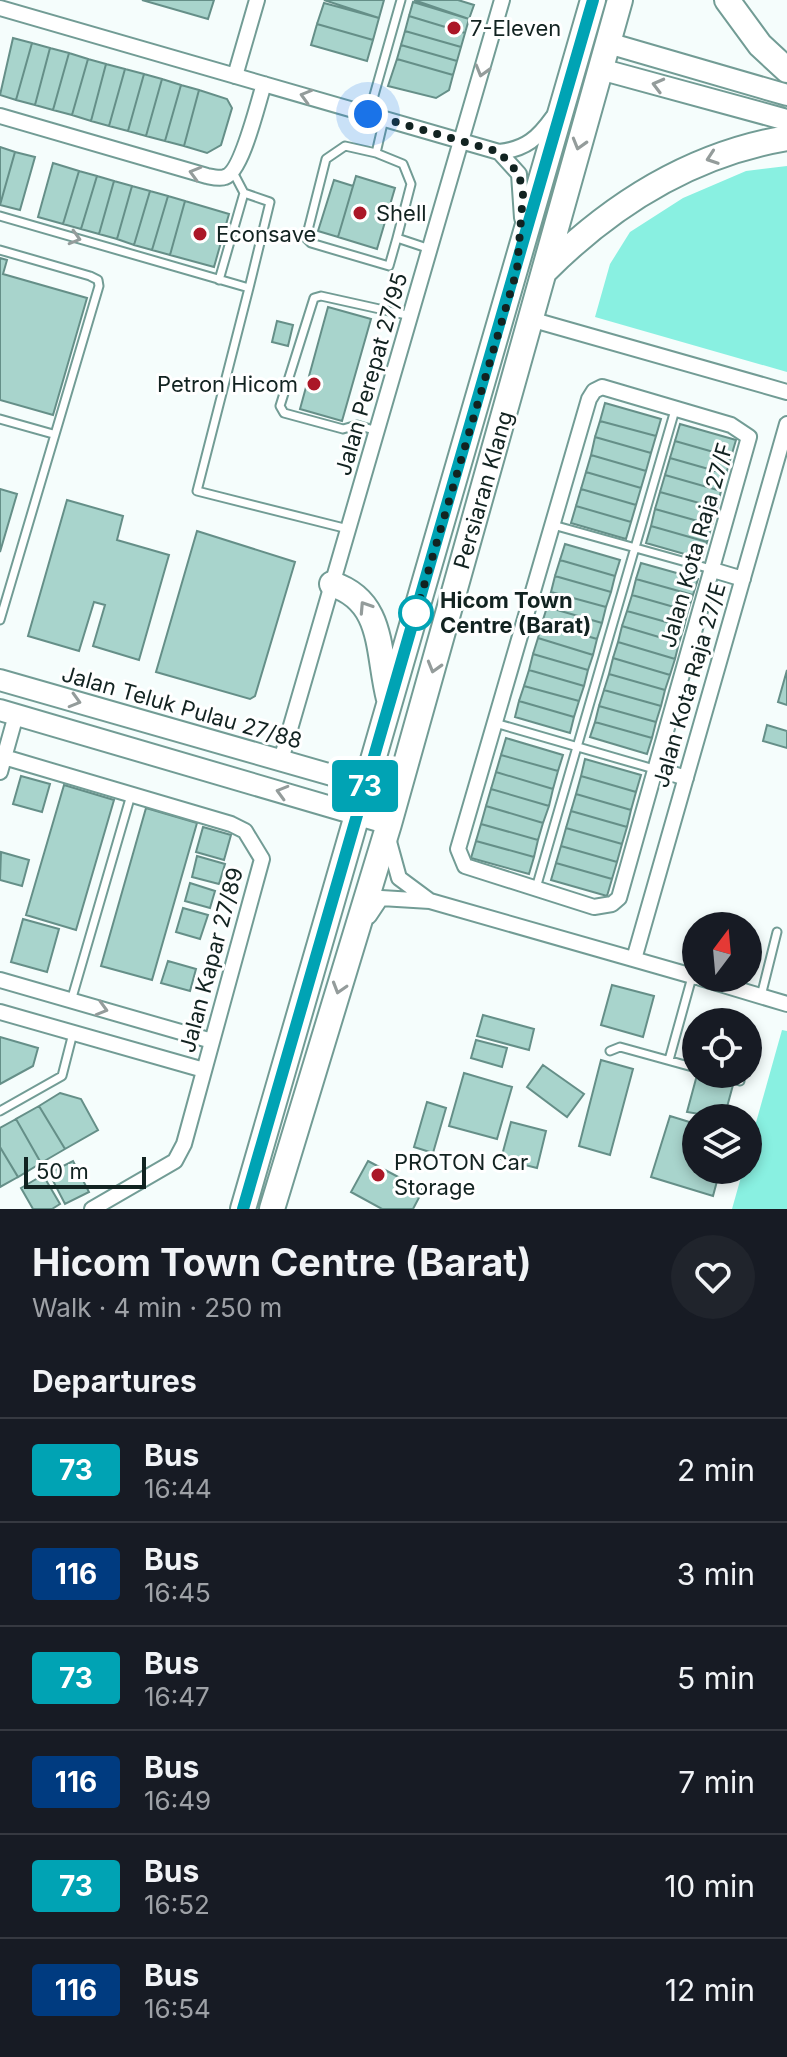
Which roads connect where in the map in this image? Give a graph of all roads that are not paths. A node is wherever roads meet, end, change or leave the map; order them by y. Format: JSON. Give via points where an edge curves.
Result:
{"nodes":[{"id":1,"x":257,"y":0,"type":"edge"},
{"id":2,"x":401,"y":0,"type":"edge"},
{"id":3,"x":502,"y":0,"type":"edge"},
{"id":4,"x":593,"y":0,"type":"edge"},
{"id":5,"x":620,"y":0,"type":"edge"},
{"id":6,"x":727,"y":0,"type":"edge"},
{"id":7,"x":0,"y":8,"type":"edge"},
{"id":8,"x":608,"y":43,"type":"junction"},
{"id":9,"x":600,"y":69,"type":"junction"},
{"id":10,"x":787,"y":70,"type":"edge"},
{"id":11,"x":235,"y":76,"type":"junction"},
{"id":12,"x":264,"y":84,"type":"junction"},
{"id":13,"x":567,"y":95,"type":"junction"},
{"id":14,"x":787,"y":95,"type":"edge"},
{"id":15,"x":368,"y":114,"type":"junction"},
{"id":16,"x":0,"y":116,"type":"edge"},
{"id":17,"x":384,"y":119,"type":"junction"},
{"id":18,"x":787,"y":120,"type":"edge"},
{"id":19,"x":787,"y":138,"type":"edge"},
{"id":20,"x":462,"y":141,"type":"junction"},
{"id":21,"x":499,"y":152,"type":"junction"},
{"id":22,"x":376,"y":153,"type":"junction"},
{"id":23,"x":233,"y":172,"type":"junction"},
{"id":24,"x":244,"y":193,"type":"junction"},
{"id":25,"x":0,"y":216,"type":"edge"},
{"id":26,"x":397,"y":238,"type":"junction"},
{"id":27,"x":430,"y":249,"type":"junction"},
{"id":28,"x":0,"y":250,"type":"edge"},
{"id":29,"x":517,"y":270,"type":"junction"},
{"id":30,"x":543,"y":273,"type":"junction"},
{"id":31,"x":219,"y":280,"type":"junction"},
{"id":32,"x":249,"y":288,"type":"junction"},
{"id":33,"x":411,"y":316,"type":"junction"},
{"id":34,"x":530,"y":319,"type":"junction"},
{"id":35,"x":787,"y":392,"type":"edge"},
{"id":36,"x":675,"y":410,"type":"junction"},
{"id":37,"x":0,"y":419,"type":"edge"},
{"id":38,"x":787,"y":424,"type":"edge"},
{"id":39,"x":377,"y":431,"type":"junction"},
{"id":40,"x":53,"y":434,"type":"junction"},
{"id":41,"x":552,"y":525,"type":"junction"},
{"id":42,"x":348,"y":529,"type":"junction"},
{"id":43,"x":635,"y":548,"type":"junction"},
{"id":44,"x":713,"y":570,"type":"junction"},
{"id":45,"x":743,"y":579,"type":"junction"},
{"id":46,"x":332,"y":584,"type":"junction"},
{"id":47,"x":0,"y":620,"type":"edge"},
{"id":48,"x":0,"y":680,"type":"edge"},
{"id":49,"x":389,"y":702,"type":"junction"},
{"id":50,"x":8,"y":712,"type":"edge"},
{"id":51,"x":495,"y":723,"type":"junction"},
{"id":52,"x":577,"y":746,"type":"junction"},
{"id":53,"x":4,"y":757,"type":"junction"},
{"id":54,"x":281,"y":760,"type":"junction"},
{"id":55,"x":657,"y":769,"type":"junction"},
{"id":56,"x":0,"y":772,"type":"edge"},
{"id":57,"x":686,"y":778,"type":"junction"},
{"id":58,"x":365,"y":785,"type":"junction"},
{"id":59,"x":131,"y":794,"type":"junction"},
{"id":60,"x":398,"y":794,"type":"junction"},
{"id":61,"x":357,"y":814,"type":"junction"},
{"id":62,"x":388,"y":828,"type":"junction"},
{"id":63,"x":536,"y":888,"type":"junction"},
{"id":64,"x":430,"y":901,"type":"junction"},
{"id":65,"x":777,"y":932,"type":"dead end"},
{"id":66,"x":352,"y":948,"type":"junction"},
{"id":67,"x":634,"y":959,"type":"junction"},
{"id":68,"x":682,"y":973,"type":"edge"},
{"id":69,"x":0,"y":980,"type":"edge"},
{"id":70,"x":691,"y":992,"type":"edge"},
{"id":71,"x":747,"y":992,"type":"edge"},
{"id":72,"x":761,"y":996,"type":"junction"},
{"id":73,"x":71,"y":1001,"type":"junction"},
{"id":74,"x":787,"y":1004,"type":"edge"},
{"id":75,"x":0,"y":1012,"type":"edge"},
{"id":76,"x":73,"y":1033,"type":"junction"},
{"id":77,"x":212,"y":1041,"type":"junction"},
{"id":78,"x":610,"y":1051,"type":"dead end"},
{"id":79,"x":669,"y":1060,"type":"junction"},
{"id":80,"x":682,"y":1064,"type":"edge"},
{"id":81,"x":204,"y":1070,"type":"junction"},
{"id":82,"x":0,"y":1111,"type":"edge"},
{"id":83,"x":92,"y":1209,"type":"edge"},
{"id":84,"x":241,"y":1209,"type":"edge"},
{"id":85,"x":275,"y":1209,"type":"edge"}],
"edges":[{"from":1,"to":11,"type":"street"},
{"from":2,"to":15,"type":"lane"},
{"from":3,"to":20,"type":"street","name":"Jalan Perepat 27/95","one_way":true},
{"from":4,"to":13,"type":"main road","name":"Persiaran Klang"},
{"from":5,"to":8,"type":"main road","name":"Persiaran Klang"},
{"from":6,"to":10,"type":"main road","via":[[760,45]]},
{"from":7,"to":11,"type":"street"},
{"from":8,"to":9,"type":"main road","name":"Persiaran Klang"},
{"from":8,"to":14,"type":"street"},
{"from":18,"to":9,"type":"street","one_way":true},
{"from":9,"to":30,"type":"main road","name":"Persiaran Klang","one_way":true},
{"from":11,"to":12,"type":"street"},
{"from":15,"to":12,"type":"street","one_way":true},
{"from":12,"to":23,"type":"street"},
{"from":13,"to":21,"type":"street","via":[[536,140]]},
{"from":13,"to":29,"type":"main road","name":"Persiaran Klang"},
{"from":15,"to":17,"type":"street"},
{"from":23,"to":16,"type":"street","one_way":true,"via":[[224,178],[207,176]]},
{"from":17,"to":20,"type":"street"},
{"from":17,"to":22,"type":"lane"},
{"from":19,"to":30,"type":"main road","one_way":true,"via":[[704,160],[669,176],[587,232]]},
{"from":20,"to":21,"type":"street"},
{"from":20,"to":27,"type":"street","name":"Jalan Perepat 27/95"},
{"from":21,"to":29,"type":"street","via":[[519,174],[523,194]]},
{"from":22,"to":26,"type":"lane","via":[[403,164],[411,184]]},
{"from":22,"to":26,"type":"lane","via":[[345,146],[326,159],[306,238],[389,266]]},
{"from":23,"to":24,"type":"lane"},
{"from":24,"to":31,"type":"lane"},
{"from":24,"to":32,"type":"lane","via":[[270,202]]},
{"from":25,"to":31,"type":"lane","one_way":true},
{"from":26,"to":27,"type":"lane"},
{"from":27,"to":33,"type":"street","name":"Jalan Perepat 27/95"},
{"from":28,"to":40,"type":"lane","via":[[98,280]]},
{"from":29,"to":49,"type":"main road","name":"Persiaran Klang"},
{"from":30,"to":34,"type":"main road","name":"Persiaran Klang"},
{"from":31,"to":32,"type":"lane"},
{"from":32,"to":42,"type":"lane","via":[[197,491]]},
{"from":33,"to":39,"type":"street","name":"Jalan Perepat 27/95"},
{"from":33,"to":39,"type":"lane","via":[[314,298],[280,406],[284,413],[343,429],[357,425]]},
{"from":34,"to":35,"type":"street"},
{"from":34,"to":60,"type":"main road","name":"Persiaran Klang","one_way":true},
{"from":36,"to":41,"type":"street","name":"Jalan Kota Raja 27/F","via":[[602,387],[594,391]]},
{"from":36,"to":43,"type":"lane"},
{"from":36,"to":44,"type":"street","name":"Jalan Kota Raja 27/F","via":[[731,425],[749,437]]},
{"from":37,"to":40,"type":"lane"},
{"from":38,"to":45,"type":"street","name":"Jalan Kota Raja 27/E"},
{"from":39,"to":42,"type":"street","name":"Jalan Perepat 27/95"},
{"from":40,"to":47,"type":"lane"},
{"from":41,"to":43,"type":"lane"},
{"from":41,"to":51,"type":"street","name":"Jalan Kota Raja 27/F"},
{"from":42,"to":46,"type":"street","name":"Jalan Perepat 27/95"},
{"from":43,"to":44,"type":"lane"},
{"from":43,"to":52,"type":"lane"},
{"from":44,"to":45,"type":"street"},
{"from":44,"to":55,"type":"street","name":"Jalan Kota Raja 27/F"},
{"from":45,"to":57,"type":"street","name":"Jalan Kota Raja 27/E"},
{"from":49,"to":46,"type":"main road","one_way":true,"via":[[374,621],[352,591]]},
{"from":46,"to":54,"type":"street","name":"Jalan Perepat 27/95"},
{"from":48,"to":54,"type":"street","name":"Jalan Teluk Pulau 27/88","one_way":true},
{"from":49,"to":58,"type":"main road","name":"Persiaran Klang"},
{"from":50,"to":53,"type":"street"},
{"from":61,"to":50,"type":"street","one_way":true},
{"from":51,"to":52,"type":"lane"},
{"from":51,"to":63,"type":"street","name":"Jalan Kota Raja 27/F","via":[[459,858],[465,866]]},
{"from":52,"to":55,"type":"lane"},
{"from":52,"to":63,"type":"lane"},
{"from":53,"to":56,"type":"street"},
{"from":53,"to":59,"type":"street","name":"Jalan Kapar 27/89"},
{"from":54,"to":58,"type":"street","name":"Jalan Teluk Pulau 27/88"},
{"from":55,"to":57,"type":"street"},
{"from":55,"to":63,"type":"street","name":"Jalan Kota Raja 27/F","via":[[619,898],[594,907]]},
{"from":57,"to":67,"type":"street","name":"Jalan Kota Raja 27/E"},
{"from":58,"to":60,"type":"street","name":"Jalan Teluk Pulau 27/88"},
{"from":58,"to":61,"type":"main road","name":"Persiaran Klang"},
{"from":59,"to":73,"type":"lane"},
{"from":59,"to":77,"type":"street","name":"Jalan Kapar 27/89","via":[[231,824],[245,831],[262,859]]},
{"from":60,"to":62,"type":"main road","name":"Persiaran Klang"},
{"from":61,"to":62,"type":"street"},
{"from":61,"to":84,"type":"main road","name":"Persiaran Klang"},
{"from":62,"to":64,"type":"street","via":[[399,878]]},
{"from":62,"to":66,"type":"main road","name":"Persiaran Klang"},
{"from":64,"to":66,"type":"street","via":[[381,898]]},
{"from":64,"to":67,"type":"street"},
{"from":65,"to":72,"type":"lane"},
{"from":66,"to":85,"type":"main road","name":"Persiaran Klang","one_way":true},
{"from":67,"to":68,"type":"street"},
{"from":69,"to":73,"type":"street"},
{"from":70,"to":79,"type":"lane"},
{"from":71,"to":72,"type":"street"},
{"from":72,"to":74,"type":"street"},
{"from":73,"to":77,"type":"street","one_way":true},
{"from":75,"to":76,"type":"street"},
{"from":76,"to":81,"type":"street"},
{"from":76,"to":82,"type":"lane","via":[[62,1076]]},
{"from":77,"to":81,"type":"street","name":"Jalan Kapar 27/89"},
{"from":78,"to":79,"type":"lane","via":[[620,1047]]},
{"from":79,"to":80,"type":"lane"},
{"from":81,"to":83,"type":"street","name":"Jalan Kapar 27/89","via":[[175,1161]]}]}
